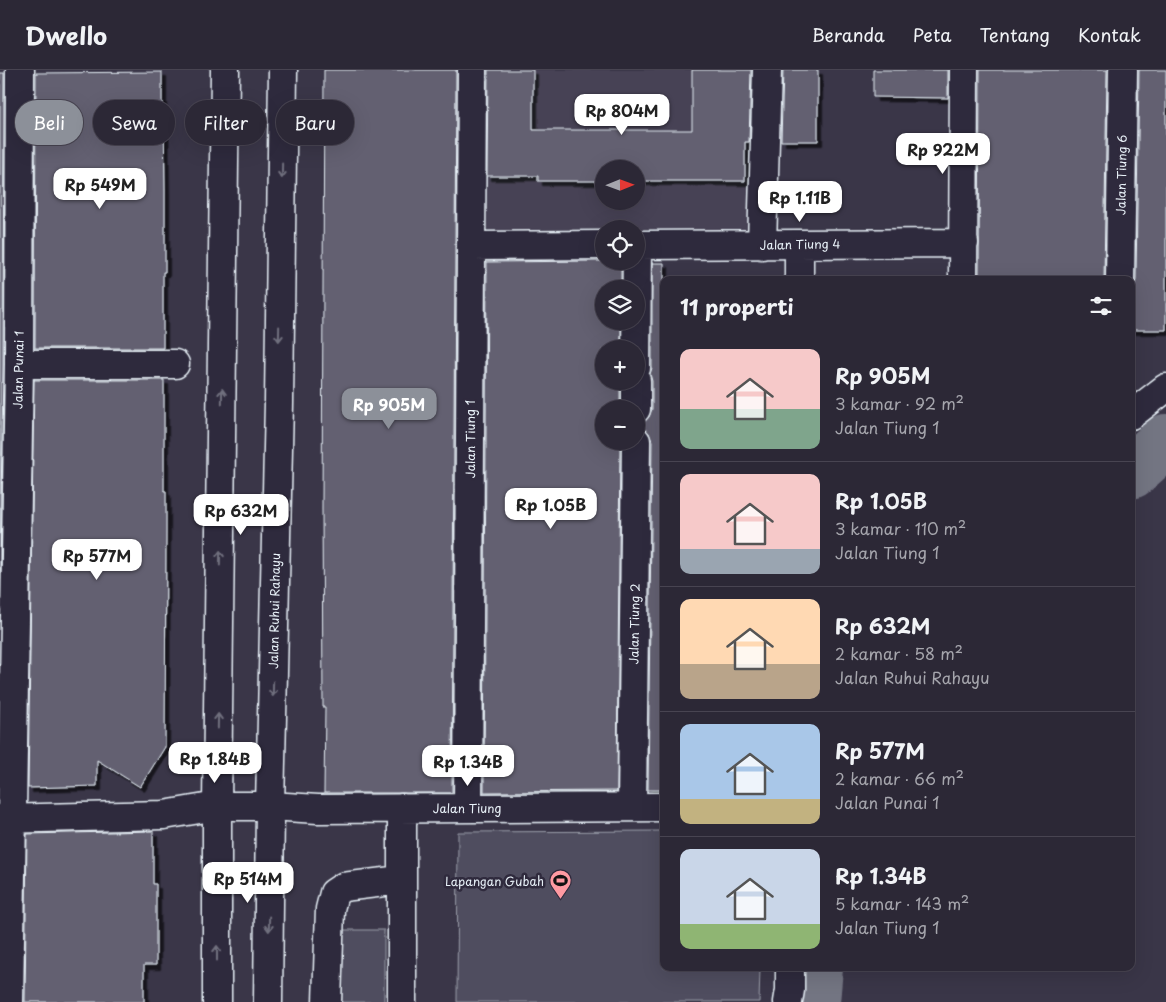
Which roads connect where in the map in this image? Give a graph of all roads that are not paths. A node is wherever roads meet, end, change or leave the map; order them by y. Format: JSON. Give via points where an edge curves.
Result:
{"nodes":[{"id":1,"x":20,"y":70,"type":"edge"},
{"id":2,"x":225,"y":70,"type":"edge"},
{"id":3,"x":283,"y":70,"type":"edge"},
{"id":4,"x":472,"y":70,"type":"edge"},
{"id":5,"x":767,"y":70,"type":"edge"},
{"id":6,"x":964,"y":70,"type":"edge"},
{"id":7,"x":1123,"y":70,"type":"edge"},
{"id":8,"x":964,"y":243,"type":"junction"},
{"id":9,"x":799,"y":244,"type":"junction"},
{"id":10,"x":595,"y":245,"type":"edge"},
{"id":11,"x":645,"y":245,"type":"edge"},
{"id":12,"x":762,"y":245,"type":"junction"},
{"id":13,"x":472,"y":246,"type":"junction"},
{"id":14,"x":637,"y":270,"type":"edge"},
{"id":15,"x":799,"y":276,"type":"edge"},
{"id":16,"x":963,"y":276,"type":"edge"},
{"id":17,"x":1120,"y":276,"type":"edge"},
{"id":18,"x":636,"y":340,"type":"edge"},
{"id":19,"x":18,"y":364,"type":"junction"},
{"id":20,"x":175,"y":364,"type":"dead end"},
{"id":21,"x":1166,"y":388,"type":"edge"},
{"id":22,"x":1135,"y":411,"type":"edge"},
{"id":23,"x":636,"y":450,"type":"edge"},
{"id":24,"x":217,"y":806,"type":"junction"},
{"id":25,"x":270,"y":806,"type":"junction"},
{"id":26,"x":632,"y":807,"type":"junction"},
{"id":27,"x":660,"y":807,"type":"edge"},
{"id":28,"x":402,"y":808,"type":"junction"},
{"id":29,"x":468,"y":808,"type":"junction"},
{"id":30,"x":5,"y":820,"type":"edge"},
{"id":31,"x":402,"y":880,"type":"junction"},
{"id":32,"x":790,"y":971,"type":"edge"},
{"id":33,"x":9,"y":1002,"type":"edge"},
{"id":34,"x":217,"y":1002,"type":"edge"},
{"id":35,"x":268,"y":1002,"type":"edge"},
{"id":36,"x":327,"y":1002,"type":"edge"},
{"id":37,"x":402,"y":1002,"type":"edge"},
{"id":38,"x":788,"y":1002,"type":"edge"}],
"edges":[{"from":1,"to":19,"type":"street","name":"Jalan Punai 1"},
{"from":24,"to":2,"type":"street","one_way":true},
{"from":3,"to":25,"type":"street","name":"Jalan Ruhui Rahayu","one_way":true},
{"from":4,"to":13,"type":"street","name":"Jalan Tiung 1"},
{"from":5,"to":12,"type":"street"},
{"from":6,"to":8,"type":"street"},
{"from":7,"to":17,"type":"street","name":"Jalan Tiung 6"},
{"from":8,"to":9,"type":"street","name":"Jalan Tiung 4"},
{"from":8,"to":16,"type":"street"},
{"from":9,"to":12,"type":"street","name":"Jalan Tiung 4"},
{"from":9,"to":15,"type":"street"},
{"from":10,"to":13,"type":"street"},
{"from":11,"to":12,"type":"street","name":"Jalan Tiung 4"},
{"from":13,"to":29,"type":"street","name":"Jalan Tiung 1"},
{"from":14,"to":18,"type":"street"},
{"from":19,"to":20,"type":"street"},
{"from":19,"to":30,"type":"street","name":"Jalan Punai 1"},
{"from":21,"to":22,"type":"street"},
{"from":23,"to":26,"type":"street","name":"Jalan Tiung 2"},
{"from":24,"to":25,"type":"street","name":"Jalan Tiung"},
{"from":24,"to":30,"type":"street","name":"Jalan Tiung","via":[[164,815]]},
{"from":34,"to":24,"type":"street","one_way":true},
{"from":25,"to":28,"type":"street","name":"Jalan Tiung"},
{"from":25,"to":35,"type":"street","name":"Jalan Ruhui Rahayu","one_way":true},
{"from":26,"to":27,"type":"street","name":"Jalan Tiung"},
{"from":26,"to":29,"type":"street","name":"Jalan Tiung"},
{"from":28,"to":29,"type":"street","name":"Jalan Tiung"},
{"from":28,"to":31,"type":"street"},
{"from":30,"to":33,"type":"street","name":"Jalan Punai 1"},
{"from":31,"to":36,"type":"street","via":[[343,887],[334,893],[330,909]]},
{"from":31,"to":37,"type":"street"},
{"from":32,"to":38,"type":"street"}]}
